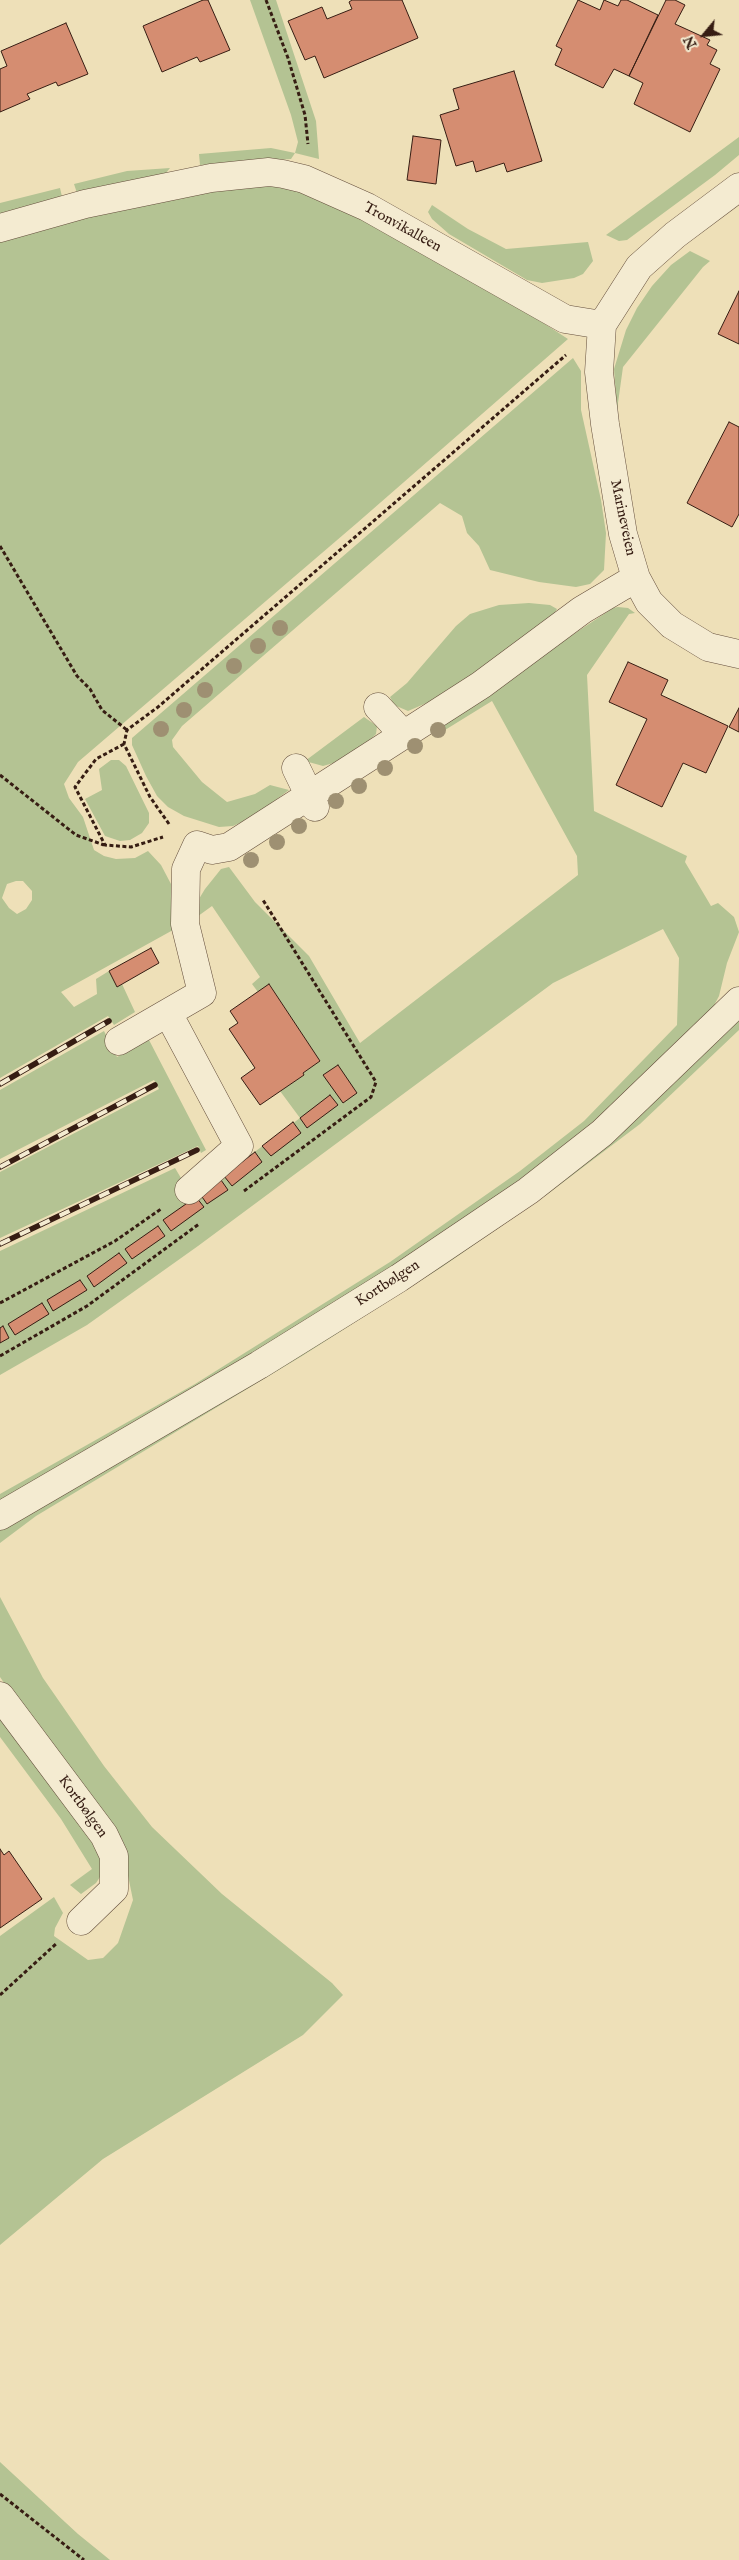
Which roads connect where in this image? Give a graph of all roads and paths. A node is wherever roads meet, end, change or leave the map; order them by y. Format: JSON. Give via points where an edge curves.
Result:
{"nodes":[{"id":1,"x":266,"y":0,"type":"edge"},
{"id":2,"x":304,"y":179,"type":"junction"},
{"id":3,"x":739,"y":187,"type":"edge"},
{"id":4,"x":0,"y":228,"type":"edge"},
{"id":5,"x":602,"y":325,"type":"junction"},
{"id":6,"x":0,"y":546,"type":"edge"},
{"id":7,"x":636,"y":578,"type":"junction"},
{"id":8,"x":739,"y":654,"type":"edge"},
{"id":9,"x":378,"y":707,"type":"dead end"},
{"id":10,"x":127,"y":730,"type":"junction"},
{"id":11,"x":400,"y":742,"type":"junction"},
{"id":12,"x":124,"y":744,"type":"junction"},
{"id":13,"x":296,"y":768,"type":"dead end"},
{"id":14,"x":0,"y":775,"type":"edge"},
{"id":15,"x":312,"y":801,"type":"junction"},
{"id":16,"x":186,"y":839,"type":"junction"},
{"id":17,"x":105,"y":845,"type":"junction"},
{"id":18,"x":739,"y":1001,"type":"edge"},
{"id":19,"x":168,"y":1013,"type":"junction"},
{"id":20,"x":119,"y":1041,"type":"dead end"},
{"id":21,"x":189,"y":1190,"type":"joint"},
{"id":22,"x":0,"y":1303,"type":"edge"},
{"id":23,"x":0,"y":1516,"type":"edge"},
{"id":24,"x":0,"y":1696,"type":"edge"},
{"id":25,"x":82,"y":1921,"type":"joint"},
{"id":26,"x":0,"y":1995,"type":"edge"},
{"id":27,"x":0,"y":2494,"type":"edge"},
{"id":28,"x":84,"y":2560,"type":"edge"}],
"edges":[{"from":1,"to":2,"type":"path","via":[[305,115],[308,154]]},
{"from":2,"to":4,"type":"street","name":"Tronvikalleen","via":[[268,172],[211,178],[84,204]]},
{"from":2,"to":5,"type":"street","name":"Tronvikalleen","via":[[367,207],[565,319]]},
{"from":3,"to":5,"type":"street","via":[[639,267]]},
{"from":5,"to":7,"type":"street","name":"Marineveien","via":[[599,372],[605,424],[624,534]]},
{"from":5,"to":10,"type":"path","via":[[158,707]]},
{"from":6,"to":10,"type":"path","via":[[77,676],[90,688],[102,710]]},
{"from":7,"to":8,"type":"street","name":"Marineveien","via":[[649,602],[672,625],[708,647]]},
{"from":7,"to":11,"type":"street","via":[[582,610]]},
{"from":9,"to":11,"type":"street"},
{"from":10,"to":12,"type":"path"},
{"from":11,"to":15,"type":"street"},
{"from":12,"to":16,"type":"path","via":[[150,797]]},
{"from":12,"to":17,"type":"path","via":[[96,759],[75,787]]},
{"from":13,"to":15,"type":"street"},
{"from":14,"to":17,"type":"path","via":[[76,835]]},
{"from":15,"to":16,"type":"street","via":[[232,854]]},
{"from":16,"to":17,"type":"path","via":[[131,847]]},
{"from":16,"to":19,"type":"street","via":[[185,924],[202,993]]},
{"from":18,"to":23,"type":"street","name":"Kortbølgen","via":[[602,1133],[528,1191],[399,1278]]},
{"from":19,"to":20,"type":"street"},
{"from":19,"to":21,"type":"street","via":[[239,1146]]},
{"from":21,"to":22,"type":"path","via":[[115,1241]]},
{"from":24,"to":25,"type":"street","name":"Kortbølgen","via":[[104,1835],[114,1856],[114,1890]]},
{"from":25,"to":26,"type":"path"},
{"from":27,"to":28,"type":"path"}]}
